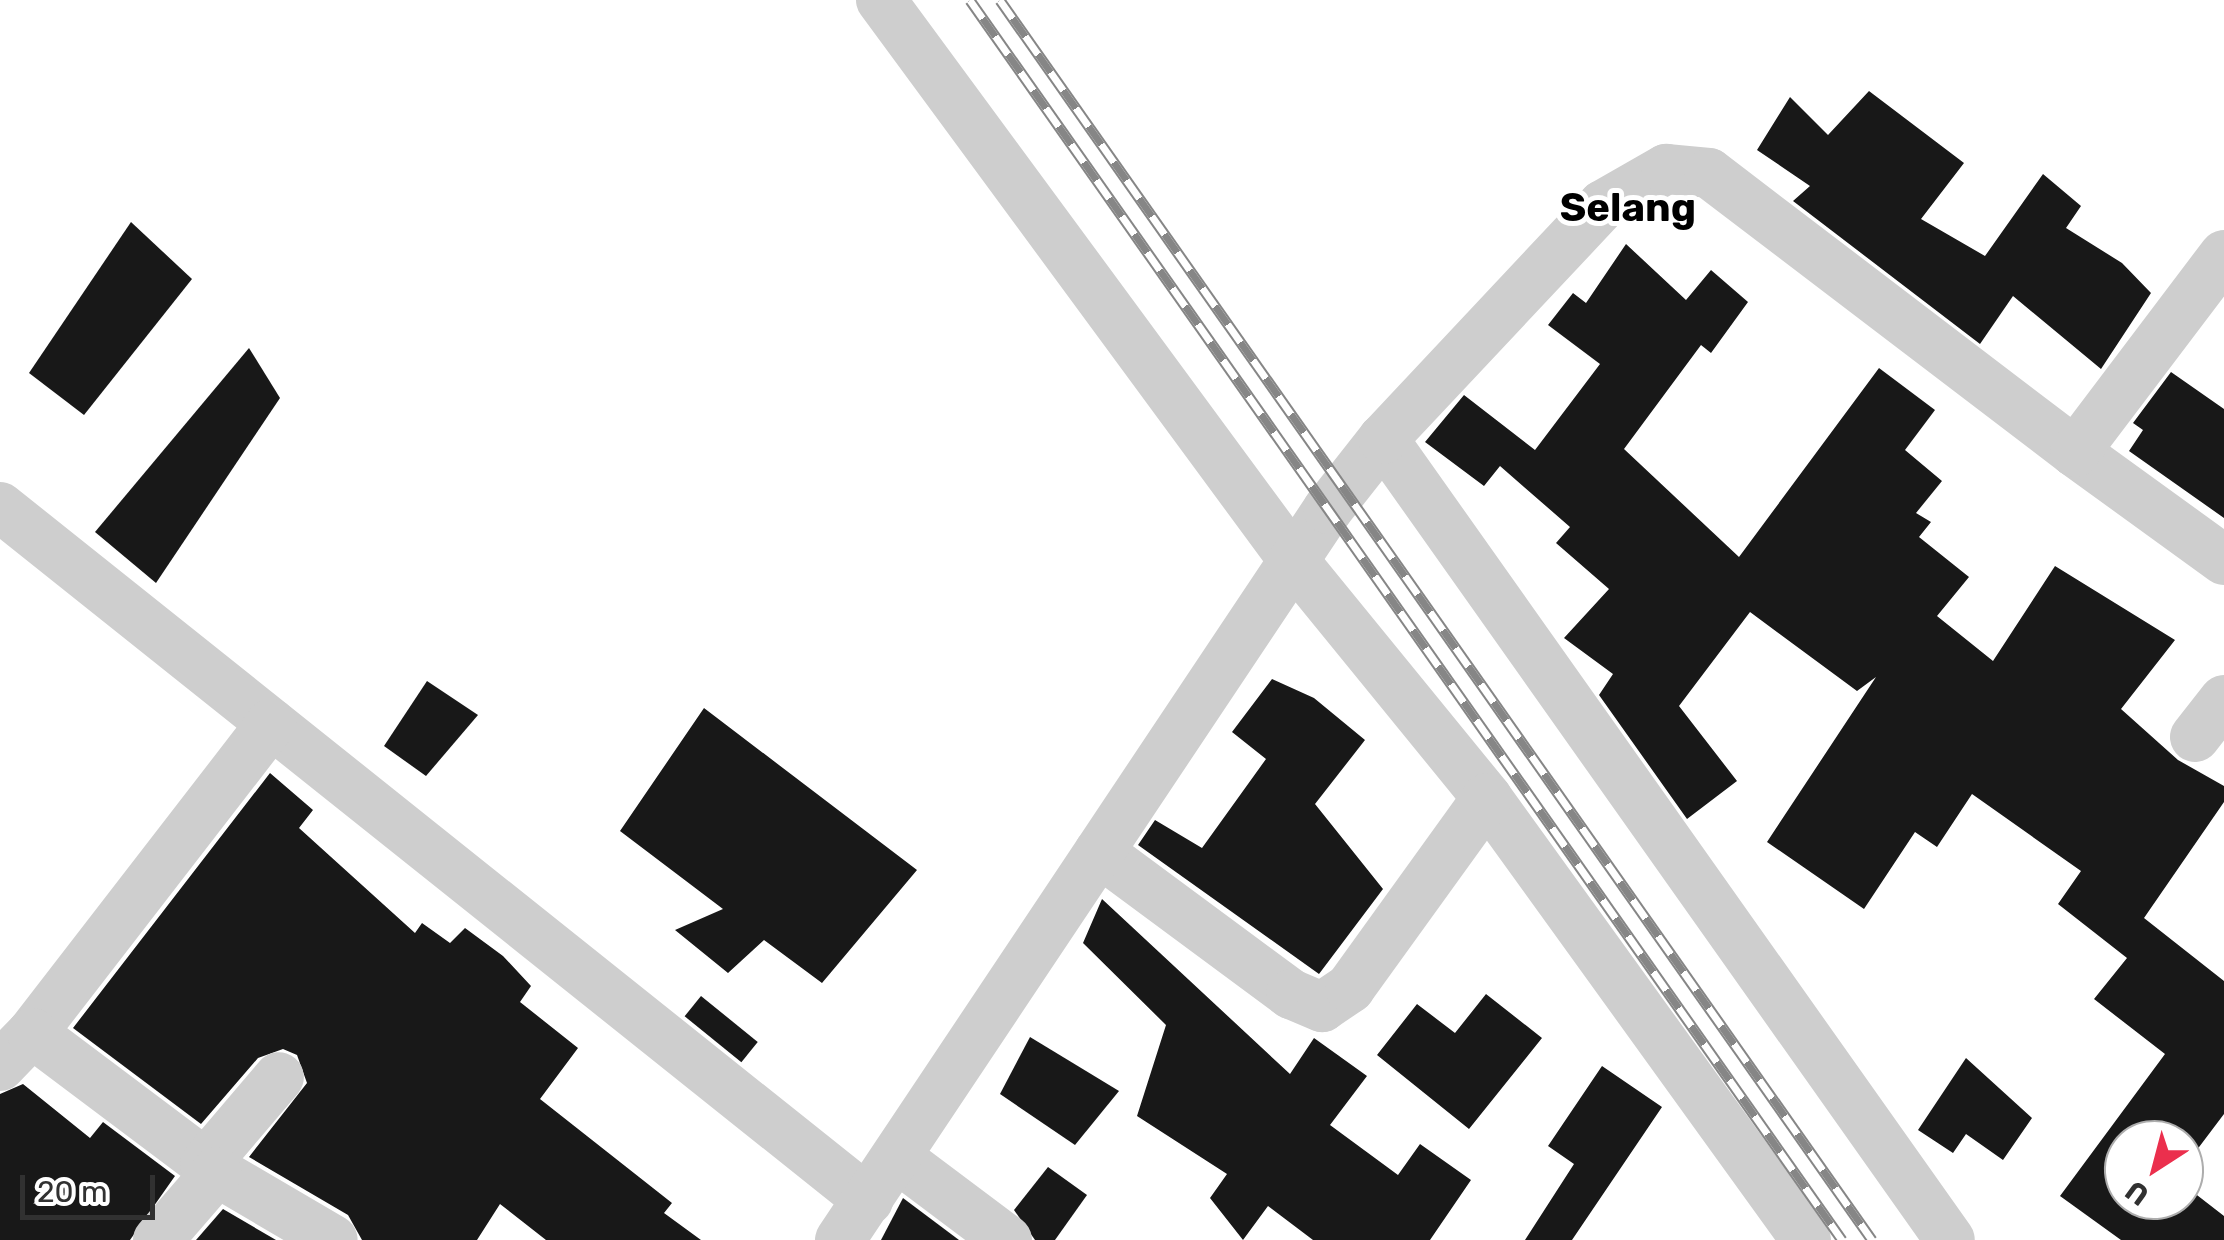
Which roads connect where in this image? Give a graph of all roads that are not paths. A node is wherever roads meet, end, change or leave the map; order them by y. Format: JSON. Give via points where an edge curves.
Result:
{"nodes":[{"id":1,"x":881,"y":0,"type":"edge"},
{"id":2,"x":2224,"y":255,"type":"edge"},
{"id":3,"x":1383,"y":439,"type":"junction"},
{"id":4,"x":2075,"y":452,"type":"junction"},
{"id":5,"x":0,"y":507,"type":"edge"},
{"id":6,"x":2224,"y":560,"type":"edge"},
{"id":7,"x":1294,"y":561,"type":"junction"},
{"id":8,"x":271,"y":724,"type":"junction"},
{"id":9,"x":1486,"y":798,"type":"junction"},
{"id":10,"x":1099,"y":852,"type":"junction"},
{"id":11,"x":16,"y":1050,"type":"edge"},
{"id":12,"x":280,"y":1077,"type":"dead end"},
{"id":13,"x":899,"y":1159,"type":"junction"},
{"id":14,"x":211,"y":1168,"type":"junction"},
{"id":15,"x":854,"y":1220,"type":"edge"},
{"id":16,"x":158,"y":1240,"type":"edge"},
{"id":17,"x":333,"y":1240,"type":"edge"},
{"id":18,"x":1007,"y":1240,"type":"edge"},
{"id":19,"x":1806,"y":1240,"type":"edge"},
{"id":20,"x":1950,"y":1240,"type":"edge"}],
"edges":[{"from":1,"to":7,"type":"street"},
{"from":2,"to":4,"type":"street"},
{"from":3,"to":4,"type":"street","via":[[1603,205],[1666,169],[1710,173],[1741,192]]},
{"from":3,"to":7,"type":"street"},
{"from":3,"to":20,"type":"street"},
{"from":4,"to":6,"type":"street"},
{"from":5,"to":8,"type":"street"},
{"from":7,"to":9,"type":"street"},
{"from":7,"to":10,"type":"street"},
{"from":8,"to":11,"type":"street"},
{"from":8,"to":15,"type":"street"},
{"from":9,"to":10,"type":"street","via":[[1350,988],[1322,1007],[1290,994]]},
{"from":9,"to":19,"type":"street"},
{"from":10,"to":13,"type":"street"},
{"from":11,"to":14,"type":"street"},
{"from":12,"to":14,"type":"street"},
{"from":13,"to":15,"type":"street"},
{"from":13,"to":18,"type":"street"},
{"from":14,"to":16,"type":"street"},
{"from":14,"to":17,"type":"street"}]}
